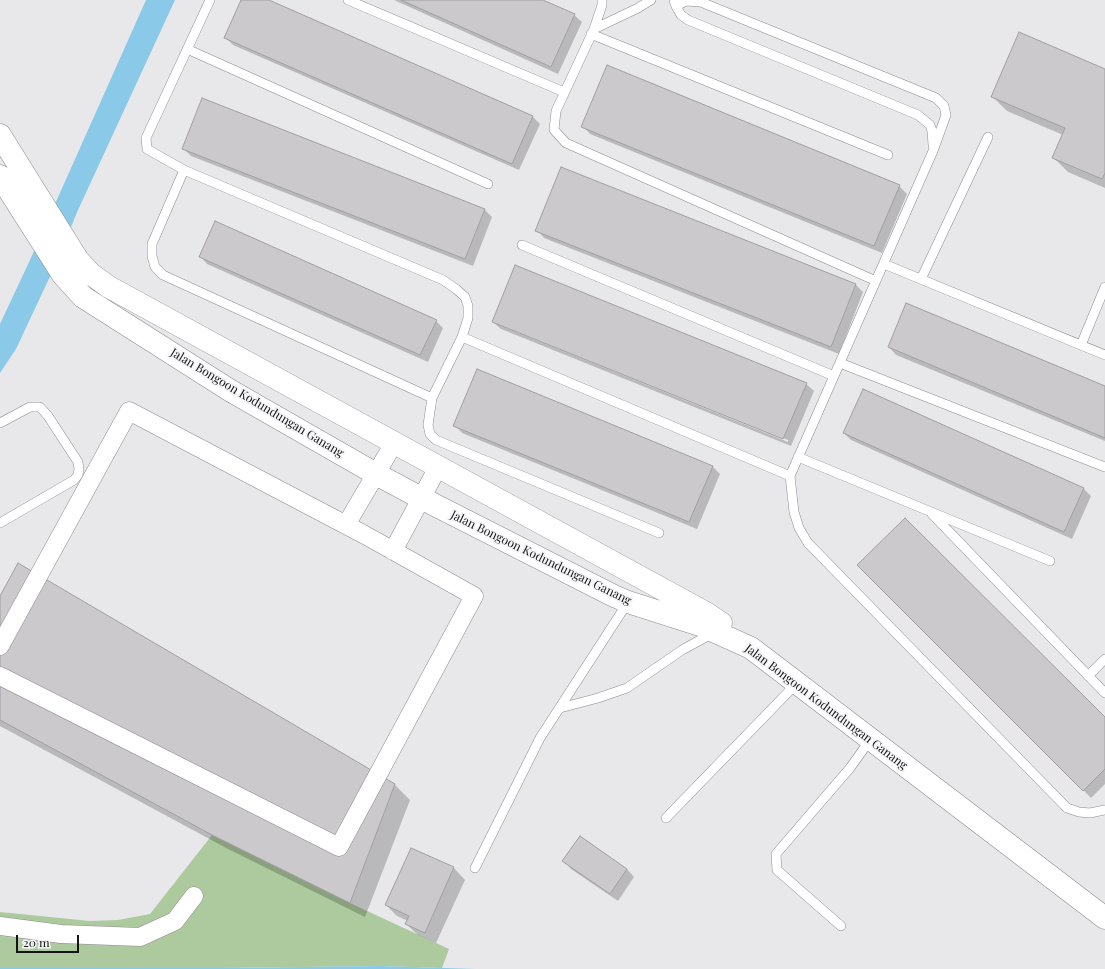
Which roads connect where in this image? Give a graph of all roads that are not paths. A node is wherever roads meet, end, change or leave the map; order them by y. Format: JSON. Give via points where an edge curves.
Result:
{"nodes":[{"id":1,"x":210,"y":0,"type":"edge"},
{"id":2,"x":348,"y":0,"type":"edge"},
{"id":3,"x":602,"y":0,"type":"edge"},
{"id":4,"x":651,"y":0,"type":"edge"},
{"id":5,"x":675,"y":3,"type":"edge"},
{"id":6,"x":593,"y":31,"type":"junction"},
{"id":7,"x":187,"y":49,"type":"junction"},
{"id":8,"x":564,"y":92,"type":"junction"},
{"id":9,"x":0,"y":135,"type":"edge"},
{"id":10,"x":988,"y":137,"type":"dead end"},
{"id":11,"x":933,"y":151,"type":"junction"},
{"id":12,"x":888,"y":155,"type":"dead end"},
{"id":13,"x":184,"y":170,"type":"junction"},
{"id":14,"x":0,"y":176,"type":"edge"},
{"id":15,"x":488,"y":184,"type":"dead end"},
{"id":16,"x":522,"y":245,"type":"dead end"},
{"id":17,"x":884,"y":264,"type":"junction"},
{"id":18,"x":70,"y":267,"type":"junction"},
{"id":19,"x":921,"y":279,"type":"junction"},
{"id":20,"x":876,"y":281,"type":"junction"},
{"id":21,"x":1105,"y":287,"type":"edge"},
{"id":22,"x":462,"y":337,"type":"junction"},
{"id":23,"x":1081,"y":345,"type":"junction"},
{"id":24,"x":1105,"y":355,"type":"edge"},
{"id":25,"x":840,"y":363,"type":"junction"},
{"id":26,"x":834,"y":376,"type":"junction"},
{"id":27,"x":432,"y":398,"type":"junction"},
{"id":28,"x":0,"y":423,"type":"edge"},
{"id":29,"x":394,"y":443,"type":"junction"},
{"id":30,"x":798,"y":457,"type":"junction"},
{"id":31,"x":438,"y":467,"type":"junction"},
{"id":32,"x":1105,"y":467,"type":"edge"},
{"id":33,"x":376,"y":474,"type":"junction"},
{"id":34,"x":790,"y":476,"type":"junction"},
{"id":35,"x":421,"y":498,"type":"junction"},
{"id":36,"x":930,"y":511,"type":"junction"},
{"id":37,"x":0,"y":523,"type":"edge"},
{"id":38,"x":346,"y":525,"type":"junction"},
{"id":39,"x":659,"y":534,"type":"dead end"},
{"id":40,"x":393,"y":551,"type":"junction"},
{"id":41,"x":1050,"y":561,"type":"dead end"},
{"id":42,"x":628,"y":602,"type":"junction"},
{"id":43,"x":716,"y":631,"type":"junction"},
{"id":44,"x":0,"y":646,"type":"edge"},
{"id":45,"x":750,"y":648,"type":"junction"},
{"id":46,"x":1105,"y":659,"type":"edge"},
{"id":47,"x":0,"y":676,"type":"edge"},
{"id":48,"x":1088,"y":676,"type":"junction"},
{"id":49,"x":797,"y":683,"type":"junction"},
{"id":50,"x":1105,"y":693,"type":"edge"},
{"id":51,"x":560,"y":708,"type":"junction"},
{"id":52,"x":870,"y":740,"type":"junction"},
{"id":53,"x":1105,"y":810,"type":"edge"},
{"id":54,"x":666,"y":818,"type":"dead end"},
{"id":55,"x":474,"y":868,"type":"dead end"},
{"id":56,"x":194,"y":896,"type":"dead end"},
{"id":57,"x":1105,"y":918,"type":"edge"},
{"id":58,"x":0,"y":926,"type":"edge"},
{"id":59,"x":841,"y":926,"type":"dead end"}],
"edges":[{"from":1,"to":7,"type":"lane"},
{"from":2,"to":8,"type":"lane"},
{"from":3,"to":6,"type":"lane"},
{"from":4,"to":6,"type":"lane"},
{"from":5,"to":11,"type":"lane","via":[[688,20],[918,115],[930,125]]},
{"from":5,"to":11,"type":"lane","via":[[701,2],[936,98],[944,106],[946,115]]},
{"from":6,"to":8,"type":"lane"},
{"from":6,"to":12,"type":"lane"},
{"from":7,"to":13,"type":"lane","via":[[146,138],[147,149]]},
{"from":7,"to":15,"type":"lane"},
{"from":8,"to":20,"type":"lane","via":[[556,111],[554,130],[566,143]]},
{"from":9,"to":18,"type":"street","via":[[40,198]]},
{"from":10,"to":19,"type":"lane"},
{"from":11,"to":17,"type":"lane"},
{"from":13,"to":22,"type":"lane","via":[[442,280],[465,297],[468,318]]},
{"from":13,"to":27,"type":"lane","via":[[152,244],[155,267],[163,275]]},
{"from":14,"to":18,"type":"street","name":"Jalan Bongoon Kodundungan Ganang","via":[[22,210]]},
{"from":16,"to":26,"type":"lane"},
{"from":17,"to":19,"type":"lane"},
{"from":17,"to":20,"type":"lane"},
{"from":18,"to":29,"type":"street","via":[[91,274],[109,287]]},
{"from":18,"to":33,"type":"street","name":"Jalan Bongoon Kodundungan Ganang","via":[[83,297],[231,390]]},
{"from":19,"to":23,"type":"lane"},
{"from":20,"to":25,"type":"lane"},
{"from":21,"to":23,"type":"lane"},
{"from":22,"to":27,"type":"lane"},
{"from":22,"to":34,"type":"lane"},
{"from":23,"to":24,"type":"lane"},
{"from":25,"to":26,"type":"lane"},
{"from":25,"to":32,"type":"lane"},
{"from":26,"to":30,"type":"lane"},
{"from":27,"to":39,"type":"lane","via":[[428,424],[430,434],[436,440]]},
{"from":28,"to":37,"type":"lane","via":[[30,407],[40,407],[78,462],[79,469],[74,480]]},
{"from":29,"to":31,"type":"street"},
{"from":29,"to":33,"type":"street"},
{"from":30,"to":34,"type":"lane"},
{"from":30,"to":36,"type":"lane"},
{"from":31,"to":35,"type":"street"},
{"from":31,"to":45,"type":"street","via":[[706,613]]},
{"from":33,"to":35,"type":"street","name":"Jalan Bongoon Kodundungan Ganang"},
{"from":33,"to":38,"type":"street"},
{"from":34,"to":53,"type":"lane","via":[[794,512],[799,528],[808,543],[1067,808],[1090,813]]},
{"from":35,"to":40,"type":"street"},
{"from":35,"to":42,"type":"street","name":"Jalan Bongoon Kodundungan Ganang"},
{"from":36,"to":41,"type":"lane"},
{"from":36,"to":48,"type":"lane"},
{"from":38,"to":40,"type":"street"},
{"from":38,"to":44,"type":"street","via":[[129,411]]},
{"from":40,"to":47,"type":"street","via":[[474,596],[339,847]]},
{"from":42,"to":43,"type":"street","name":"Jalan Bongoon Kodundungan Ganang"},
{"from":42,"to":51,"type":"lane"},
{"from":43,"to":45,"type":"street","name":"Jalan Bongoon Kodundungan Ganang"},
{"from":43,"to":51,"type":"lane","via":[[682,650],[627,688]]},
{"from":45,"to":49,"type":"street","name":"Jalan Bongoon Kodundungan Ganang"},
{"from":46,"to":48,"type":"lane"},
{"from":48,"to":50,"type":"lane"},
{"from":49,"to":52,"type":"street","name":"Jalan Bongoon Kodundungan Ganang"},
{"from":49,"to":54,"type":"lane"},
{"from":51,"to":55,"type":"lane","via":[[540,738]]},
{"from":52,"to":57,"type":"street","name":"Jalan Bongoon Kodundungan Ganang"},
{"from":52,"to":59,"type":"lane","via":[[850,768],[776,854],[777,870]]},
{"from":56,"to":58,"type":"street","via":[[175,921],[140,938],[61,934]]}]}
